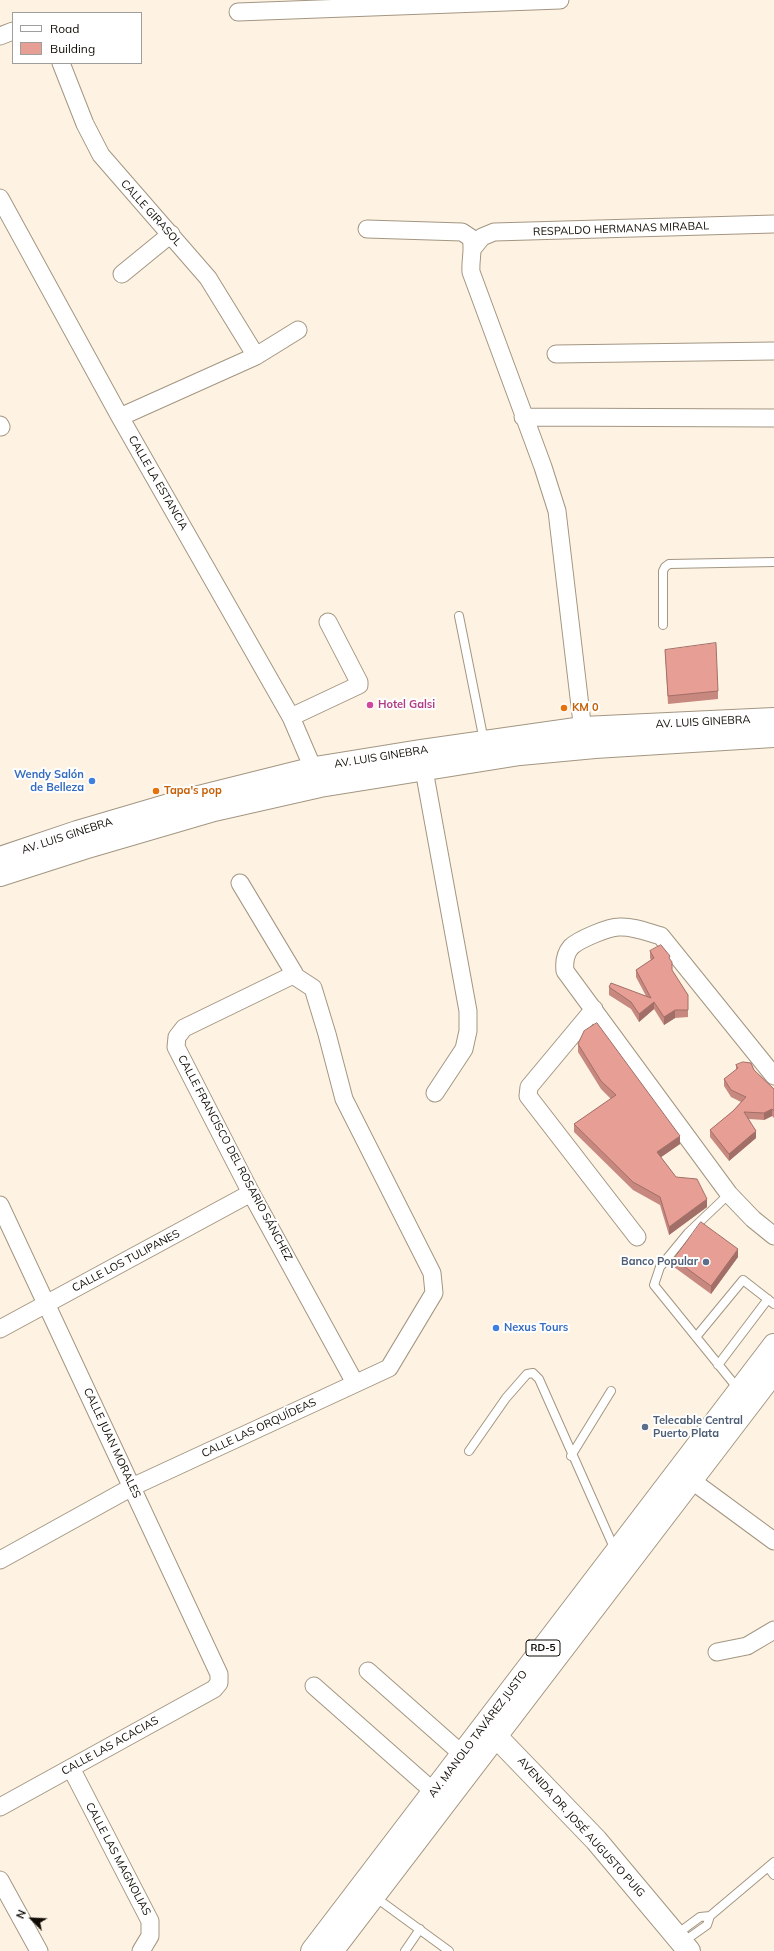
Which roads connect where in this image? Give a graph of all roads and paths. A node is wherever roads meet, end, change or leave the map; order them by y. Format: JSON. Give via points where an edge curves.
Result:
{"nodes":[{"id":1,"x":560,"y":0,"type":"edge"},
{"id":2,"x":238,"y":12,"type":"dead end"},
{"id":3,"x":12,"y":31,"type":"edge"},
{"id":4,"x":0,"y":36,"type":"edge"},
{"id":5,"x":61,"y":64,"type":"edge"},
{"id":6,"x":0,"y":198,"type":"edge"},
{"id":7,"x":774,"y":224,"type":"edge"},
{"id":8,"x":367,"y":229,"type":"dead end"},
{"id":9,"x":172,"y":234,"type":"junction"},
{"id":10,"x":473,"y":248,"type":"junction"},
{"id":11,"x":122,"y":274,"type":"dead end"},
{"id":12,"x":298,"y":330,"type":"dead end"},
{"id":13,"x":774,"y":351,"type":"edge"},
{"id":14,"x":556,"y":354,"type":"dead end"},
{"id":15,"x":256,"y":356,"type":"junction"},
{"id":16,"x":120,"y":417,"type":"junction"},
{"id":17,"x":523,"y":417,"type":"junction"},
{"id":18,"x":774,"y":418,"type":"edge"},
{"id":19,"x":774,"y":562,"type":"edge"},
{"id":20,"x":459,"y":616,"type":"dead end"},
{"id":21,"x":328,"y":622,"type":"dead end"},
{"id":22,"x":663,"y":625,"type":"dead end"},
{"id":23,"x":291,"y":717,"type":"junction"},
{"id":24,"x":774,"y":719,"type":"edge"},
{"id":25,"x":774,"y":736,"type":"edge"},
{"id":26,"x":584,"y":738,"type":"junction"},
{"id":27,"x":484,"y":742,"type":"junction"},
{"id":28,"x":422,"y":759,"type":"junction"},
{"id":29,"x":318,"y":777,"type":"junction"},
{"id":30,"x":0,"y":858,"type":"edge"},
{"id":31,"x":0,"y":875,"type":"edge"},
{"id":32,"x":240,"y":883,"type":"dead end"},
{"id":33,"x":293,"y":975,"type":"junction"},
{"id":34,"x":594,"y":1009,"type":"junction"},
{"id":35,"x":774,"y":1076,"type":"edge"},
{"id":36,"x":435,"y":1093,"type":"dead end"},
{"id":37,"x":252,"y":1193,"type":"junction"},
{"id":38,"x":729,"y":1194,"type":"junction"},
{"id":39,"x":0,"y":1205,"type":"edge"},
{"id":40,"x":774,"y":1236,"type":"edge"},
{"id":41,"x":636,"y":1237,"type":"dead end"},
{"id":42,"x":771,"y":1301,"type":"edge"},
{"id":43,"x":47,"y":1303,"type":"junction"},
{"id":44,"x":0,"y":1329,"type":"edge"},
{"id":45,"x":696,"y":1337,"type":"junction"},
{"id":46,"x":774,"y":1345,"type":"edge"},
{"id":47,"x":718,"y":1364,"type":"junction"},
{"id":48,"x":774,"y":1372,"type":"edge"},
{"id":49,"x":355,"y":1383,"type":"junction"},
{"id":50,"x":610,"y":1391,"type":"dead end"},
{"id":51,"x":739,"y":1391,"type":"junction"},
{"id":52,"x":470,"y":1451,"type":"dead end"},
{"id":53,"x":571,"y":1456,"type":"junction"},
{"id":54,"x":691,"y":1480,"type":"junction"},
{"id":55,"x":132,"y":1487,"type":"junction"},
{"id":56,"x":774,"y":1541,"type":"edge"},
{"id":57,"x":616,"y":1552,"type":"junction"},
{"id":58,"x":0,"y":1560,"type":"edge"},
{"id":59,"x":774,"y":1630,"type":"edge"},
{"id":60,"x":717,"y":1652,"type":"dead end"},
{"id":61,"x":368,"y":1671,"type":"dead end"},
{"id":62,"x":219,"y":1683,"type":"joint"},
{"id":63,"x":314,"y":1686,"type":"dead end"},
{"id":64,"x":491,"y":1730,"type":"junction"},
{"id":65,"x":462,"y":1754,"type":"junction"},
{"id":66,"x":70,"y":1768,"type":"junction"},
{"id":67,"x":434,"y":1792,"type":"junction"},
{"id":68,"x":0,"y":1807,"type":"edge"},
{"id":69,"x":771,"y":1864,"type":"edge"},
{"id":70,"x":774,"y":1875,"type":"edge"},
{"id":71,"x":0,"y":1880,"type":"edge"},
{"id":72,"x":374,"y":1896,"type":"junction"},
{"id":73,"x":420,"y":1929,"type":"junction"},
{"id":74,"x":683,"y":1942,"type":"edge"},
{"id":75,"x":39,"y":1951,"type":"edge"},
{"id":76,"x":141,"y":1951,"type":"edge"},
{"id":77,"x":312,"y":1951,"type":"edge"},
{"id":78,"x":332,"y":1951,"type":"edge"},
{"id":79,"x":405,"y":1951,"type":"edge"},
{"id":80,"x":449,"y":1951,"type":"edge"}],
"edges":[{"from":1,"to":2,"type":"street"},
{"from":3,"to":4,"type":"street"},
{"from":5,"to":9,"type":"street","name":"CALLE GIRASOL","via":[[85,124],[101,155]]},
{"from":6,"to":16,"type":"street","name":"CALLE LA ESTANCIA"},
{"from":7,"to":10,"type":"street","name":"RESPALDO HERMANAS MIRABAL","via":[[494,232],[482,237]]},
{"from":8,"to":10,"type":"street","via":[[462,232],[472,238]]},
{"from":9,"to":11,"type":"street"},
{"from":9,"to":15,"type":"street","name":"CALLE GIRASOL","via":[[208,278]]},
{"from":10,"to":17,"type":"street","via":[[471,272]]},
{"from":12,"to":15,"type":"street"},
{"from":13,"to":14,"type":"street"},
{"from":15,"to":16,"type":"street"},
{"from":16,"to":23,"type":"street","name":"CALLE LA ESTANCIA"},
{"from":17,"to":18,"type":"street"},
{"from":17,"to":26,"type":"street","via":[[557,511]]},
{"from":19,"to":22,"type":"lane","via":[[669,564],[664,571]]},
{"from":20,"to":27,"type":"lane"},
{"from":21,"to":23,"type":"street","via":[[359,684]]},
{"from":23,"to":29,"type":"street","name":"CALLE LA ESTANCIA"},
{"from":24,"to":26,"type":"street","name":"AV. LUIS GINEBRA"},
{"from":25,"to":26,"type":"street","name":"AV. LUIS GINEBRA"},
{"from":26,"to":27,"type":"street","name":"AV. LUIS GINEBRA"},
{"from":26,"to":28,"type":"street","name":"AV. LUIS GINEBRA","via":[[520,754]]},
{"from":27,"to":28,"type":"street","name":"AV. LUIS GINEBRA"},
{"from":28,"to":29,"type":"street","name":"AV. LUIS GINEBRA"},
{"from":28,"to":36,"type":"street","via":[[468,1012],[468,1031],[464,1048]]},
{"from":29,"to":30,"type":"street","name":"AV. LUIS GINEBRA","via":[[179,802]]},
{"from":29,"to":31,"type":"street","name":"AV. LUIS GINEBRA"},
{"from":32,"to":33,"type":"street"},
{"from":33,"to":37,"type":"street","name":"CALLE FRANCISCO DEL ROSARIO SÁNCHEZ","via":[[184,1028],[177,1037],[176,1047]]},
{"from":33,"to":49,"type":"street","name":"CALLE LAS ORQUÍDEAS","via":[[313,988],[344,1099],[432,1273],[434,1293],[389,1368]]},
{"from":34,"to":35,"type":"street","via":[[564,970],[565,959],[571,947],[605,929],[619,926],[660,936]]},
{"from":34,"to":38,"type":"street"},
{"from":34,"to":41,"type":"street","via":[[529,1087],[528,1096]]},
{"from":37,"to":43,"type":"street","name":"CALLE LOS TULIPANES"},
{"from":37,"to":49,"type":"street","name":"CALLE FRANCISCO DEL ROSARIO SÁNCHEZ"},
{"from":38,"to":40,"type":"street","via":[[753,1220]]},
{"from":38,"to":45,"type":"lane","via":[[688,1232],[660,1267],[654,1285]]},
{"from":39,"to":43,"type":"street","name":"CALLE JUAN MORALES"},
{"from":42,"to":45,"type":"lane","via":[[743,1280]]},
{"from":42,"to":47,"type":"lane"},
{"from":43,"to":44,"type":"street","name":"CALLE LOS TULIPANES"},
{"from":43,"to":55,"type":"street","name":"CALLE JUAN MORALES"},
{"from":45,"to":47,"type":"lane"},
{"from":46,"to":51,"type":"street","name":"AV. MANOLO TAVÁREZ JUSTO","number":"RD-5"},
{"from":47,"to":51,"type":"lane"},
{"from":48,"to":54,"type":"street","name":"AV. MANOLO TAVÁREZ JUSTO","number":"RD-5"},
{"from":49,"to":55,"type":"street","name":"CALLE LAS ORQUÍDEAS"},
{"from":50,"to":53,"type":"lane"},
{"from":51,"to":57,"type":"street","name":"AV. MANOLO TAVÁREZ JUSTO","number":"RD-5"},
{"from":52,"to":53,"type":"lane","via":[[506,1398],[527,1374],[533,1373],[538,1379]]},
{"from":53,"to":57,"type":"lane"},
{"from":54,"to":56,"type":"street"},
{"from":54,"to":64,"type":"street","name":"AV. MANOLO TAVÁREZ JUSTO","number":"RD-5"},
{"from":55,"to":58,"type":"street","name":"CALLE LAS ORQUÍDEAS"},
{"from":55,"to":62,"type":"street","name":"CALLE JUAN MORALES","via":[[219,1674]]},
{"from":57,"to":64,"type":"street","name":"AV. MANOLO TAVÁREZ JUSTO","number":"RD-5"},
{"from":59,"to":60,"type":"street","via":[[747,1646]]},
{"from":61,"to":65,"type":"street"},
{"from":62,"to":66,"type":"street","name":"CALLE LAS ACACIAS","via":[[214,1689]]},
{"from":63,"to":67,"type":"street"},
{"from":64,"to":65,"type":"street","name":"AV. MANOLO TAVÁREZ JUSTO","number":"RD-5"},
{"from":64,"to":72,"type":"street","name":"AV. MANOLO TAVÁREZ JUSTO","number":"RD-5"},
{"from":64,"to":74,"type":"street","name":"AVENIDA DR. JOSÉ AUGUSTO PUIG","via":[[596,1840]]},
{"from":65,"to":67,"type":"street","name":"AV. MANOLO TAVÁREZ JUSTO","number":"RD-5"},
{"from":66,"to":68,"type":"street","name":"CALLE LAS ACACIAS"},
{"from":66,"to":76,"type":"street","name":"CALLE LAS MAGNOLIAS","via":[[150,1921],[150,1936]]},
{"from":67,"to":77,"type":"street","name":"AV. MANOLO TAVÁREZ JUSTO","number":"RD-5"},
{"from":69,"to":70,"type":"lane"},
{"from":69,"to":74,"type":"lane","via":[[710,1916],[700,1917]]},
{"from":71,"to":75,"type":"street"},
{"from":72,"to":73,"type":"lane"},
{"from":72,"to":78,"type":"street","name":"AV. MANOLO TAVÁREZ JUSTO","number":"RD-5"},
{"from":73,"to":79,"type":"lane"},
{"from":73,"to":80,"type":"lane"}]}
